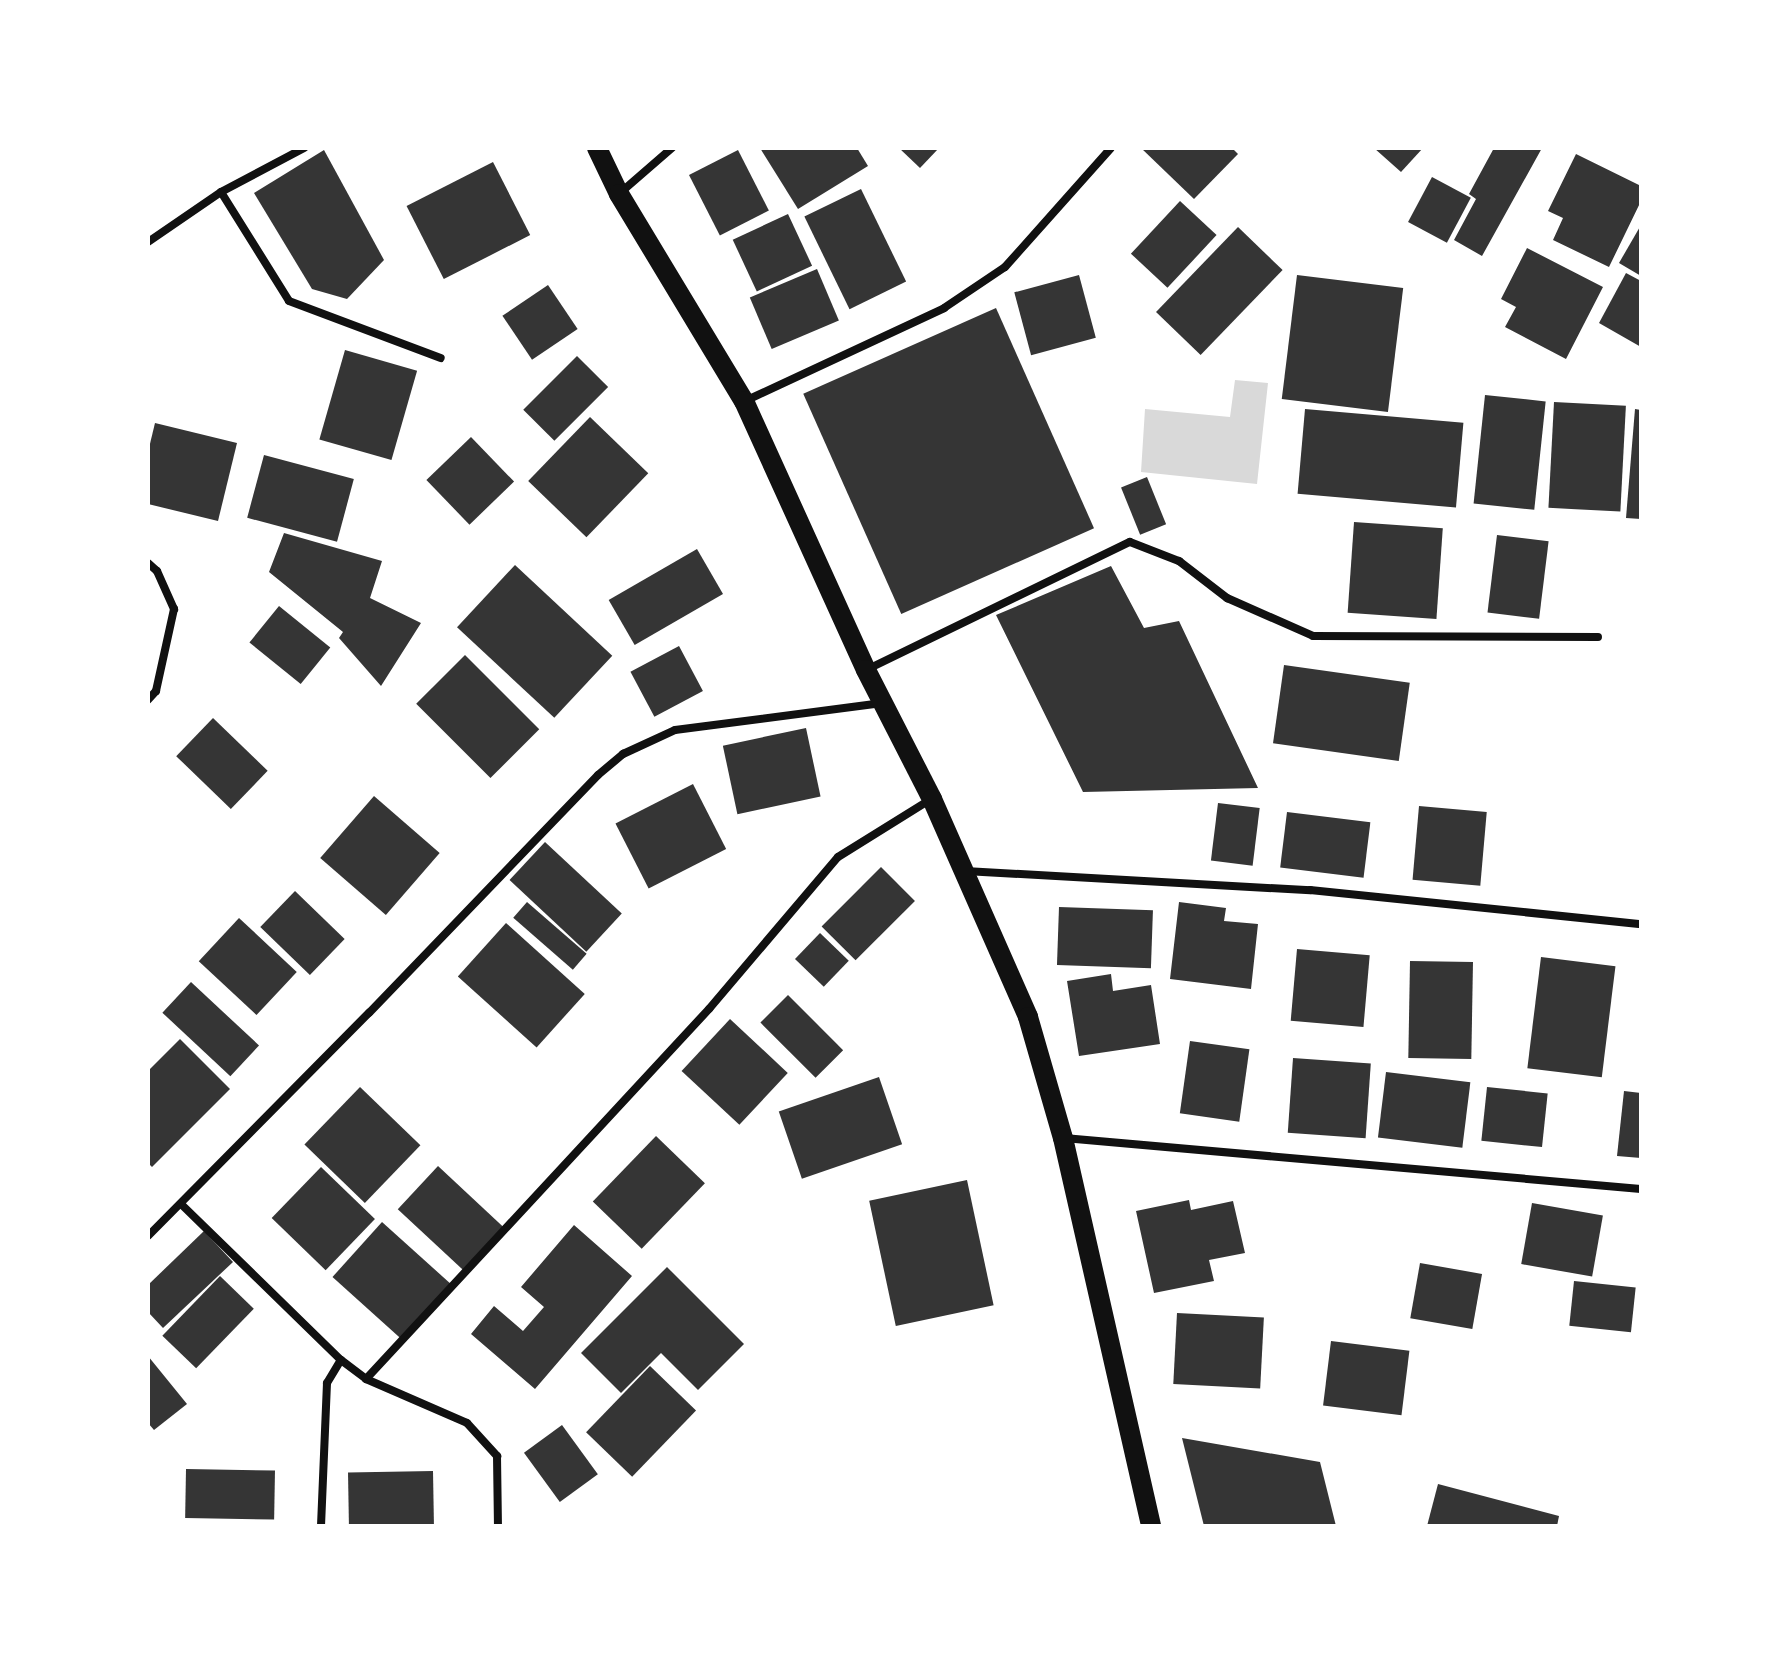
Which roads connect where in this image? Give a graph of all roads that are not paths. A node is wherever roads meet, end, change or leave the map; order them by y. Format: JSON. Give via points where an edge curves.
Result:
{"nodes":[{"id":1,"x":304,"y":148,"type":"edge"},
{"id":2,"x":597,"y":148,"type":"edge"},
{"id":3,"x":672,"y":148,"type":"edge"},
{"id":4,"x":1111,"y":148,"type":"edge"},
{"id":5,"x":221,"y":192,"type":"junction"},
{"id":6,"x":619,"y":194,"type":"junction"},
{"id":7,"x":148,"y":242,"type":"edge"},
{"id":8,"x":441,"y":358,"type":"dead end"},
{"id":9,"x":744,"y":401,"type":"junction"},
{"id":10,"x":148,"y":563,"type":"edge"},
{"id":11,"x":1598,"y":637,"type":"dead end"},
{"id":12,"x":866,"y":670,"type":"junction"},
{"id":13,"x":148,"y":700,"type":"edge"},
{"id":14,"x":883,"y":703,"type":"junction"},
{"id":15,"x":932,"y":799,"type":"junction"},
{"id":16,"x":965,"y":871,"type":"junction"},
{"id":17,"x":1641,"y":924,"type":"edge"},
{"id":18,"x":1063,"y":1138,"type":"junction"},
{"id":19,"x":1641,"y":1189,"type":"edge"},
{"id":20,"x":181,"y":1204,"type":"junction"},
{"id":21,"x":148,"y":1236,"type":"edge"},
{"id":22,"x":341,"y":1360,"type":"junction"},
{"id":23,"x":366,"y":1379,"type":"junction"},
{"id":24,"x":321,"y":1526,"type":"edge"},
{"id":25,"x":498,"y":1526,"type":"edge"},
{"id":26,"x":1151,"y":1526,"type":"edge"}],
"edges":[{"from":1,"to":5,"type":"street"},
{"from":2,"to":6,"type":"main road"},
{"from":3,"to":6,"type":"street"},
{"from":4,"to":9,"type":"street","via":[[1005,267],[944,308]]},
{"from":5,"to":7,"type":"street"},
{"from":5,"to":8,"type":"street","via":[[289,301]]},
{"from":6,"to":9,"type":"main road"},
{"from":9,"to":12,"type":"main road"},
{"from":10,"to":13,"type":"street","via":[[174,609],[156,691]]},
{"from":11,"to":12,"type":"street","via":[[1313,636],[1227,598],[1179,561],[1130,542]]},
{"from":12,"to":14,"type":"main road"},
{"from":14,"to":15,"type":"main road"},
{"from":14,"to":20,"type":"street","via":[[675,730],[623,754]]},
{"from":15,"to":16,"type":"main road"},
{"from":15,"to":23,"type":"street","via":[[838,857],[709,1009]]},
{"from":16,"to":17,"type":"street","via":[[1310,890]]},
{"from":16,"to":18,"type":"main road","via":[[1028,1017]]},
{"from":18,"to":19,"type":"street"},
{"from":18,"to":26,"type":"main road"},
{"from":20,"to":21,"type":"street"},
{"from":20,"to":22,"type":"street"},
{"from":22,"to":23,"type":"street"},
{"from":22,"to":24,"type":"street","via":[[327,1383]]},
{"from":23,"to":25,"type":"street","via":[[467,1423],[497,1456]]}]}
